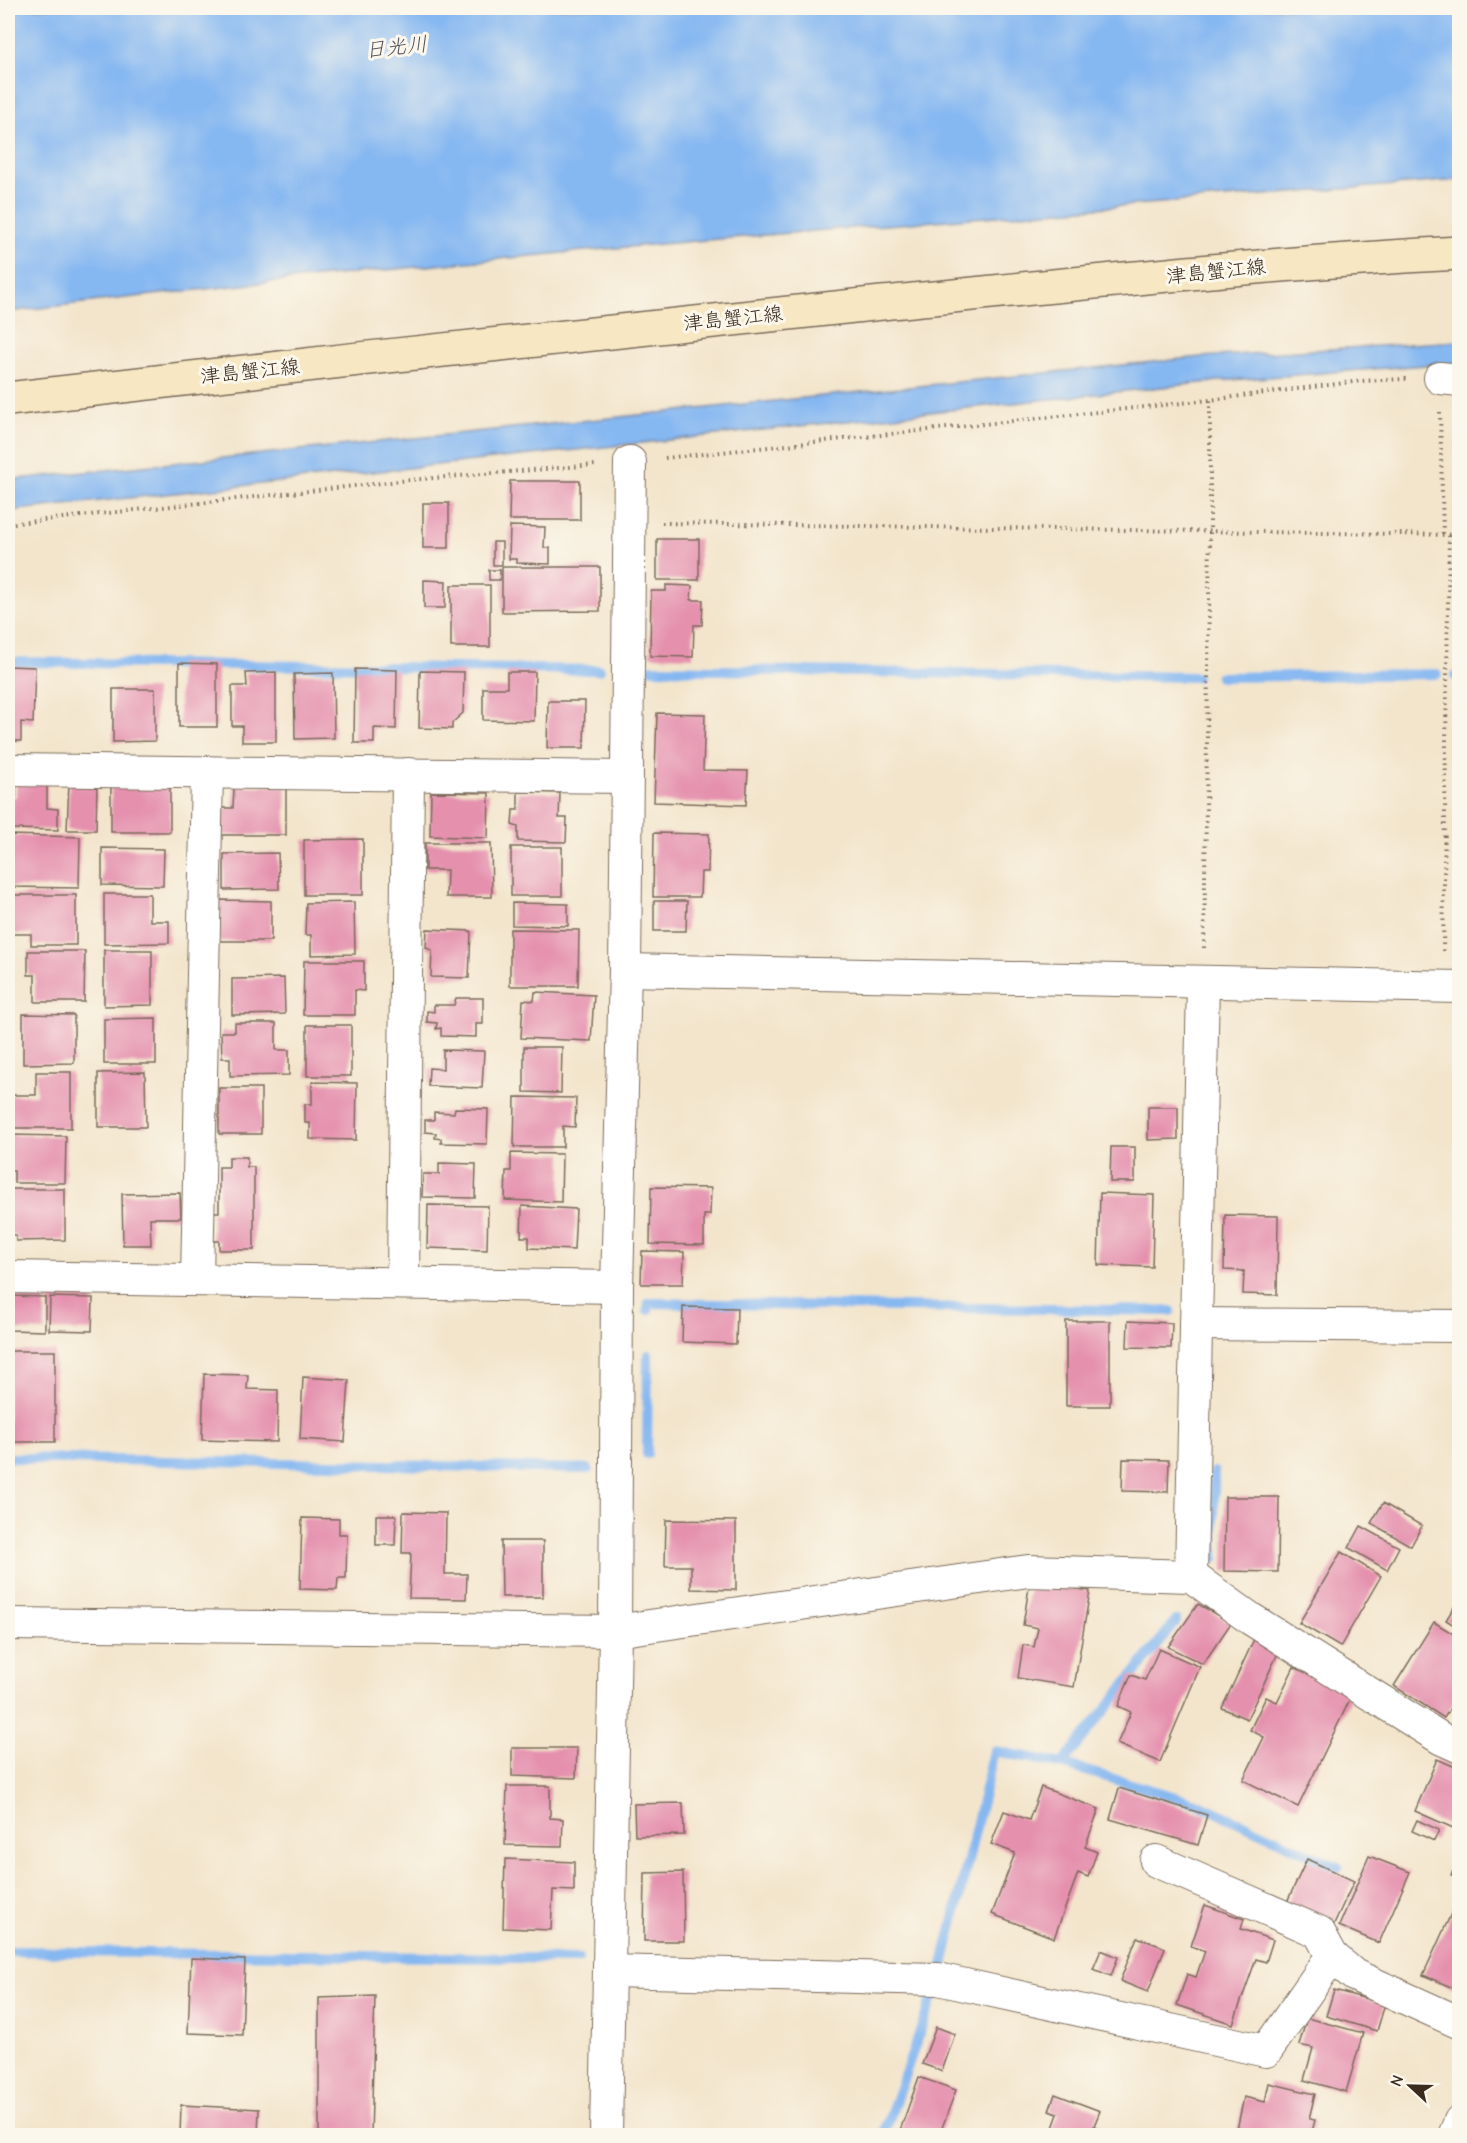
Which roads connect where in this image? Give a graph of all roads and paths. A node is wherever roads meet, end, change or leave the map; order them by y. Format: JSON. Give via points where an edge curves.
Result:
{"nodes":[{"id":1,"x":1460,"y":253,"type":"edge"},
{"id":2,"x":1450,"y":379,"type":"edge"},
{"id":3,"x":8,"y":399,"type":"edge"},
{"id":4,"x":1210,"y":400,"type":"junction"},
{"id":5,"x":630,"y":462,"type":"junction"},
{"id":6,"x":630,"y":523,"type":"junction"},
{"id":7,"x":8,"y":524,"type":"edge"},
{"id":8,"x":1210,"y":531,"type":"junction"},
{"id":9,"x":1443,"y":535,"type":"junction"},
{"id":10,"x":1449,"y":535,"type":"junction"},
{"id":11,"x":1460,"y":535,"type":"edge"},
{"id":12,"x":8,"y":770,"type":"edge"},
{"id":13,"x":207,"y":772,"type":"junction"},
{"id":14,"x":408,"y":774,"type":"junction"},
{"id":15,"x":626,"y":777,"type":"junction"},
{"id":16,"x":625,"y":970,"type":"junction"},
{"id":17,"x":1203,"y":982,"type":"junction"},
{"id":18,"x":1451,"y":986,"type":"edge"},
{"id":19,"x":8,"y":1277,"type":"edge"},
{"id":20,"x":197,"y":1280,"type":"junction"},
{"id":21,"x":403,"y":1283,"type":"junction"},
{"id":22,"x":617,"y":1287,"type":"junction"},
{"id":23,"x":1196,"y":1324,"type":"junction"},
{"id":24,"x":1460,"y":1326,"type":"edge"},
{"id":25,"x":1191,"y":1576,"type":"junction"},
{"id":26,"x":8,"y":1624,"type":"edge"},
{"id":27,"x":615,"y":1630,"type":"junction"},
{"id":28,"x":1460,"y":1747,"type":"edge"},
{"id":29,"x":1156,"y":1861,"type":"dead end"},
{"id":30,"x":1332,"y":1956,"type":"junction"},
{"id":31,"x":609,"y":1971,"type":"junction"},
{"id":32,"x":1460,"y":2023,"type":"edge"},
{"id":33,"x":1460,"y":2121,"type":"edge"},
{"id":34,"x":606,"y":2136,"type":"edge"},
{"id":35,"x":1454,"y":2136,"type":"edge"}],
"edges":[{"from":1,"to":3,"type":"main road","name":"津島蟹江線","via":[[1330,260],[893,302]]},
{"from":2,"to":4,"type":"path","via":[[1361,381]]},
{"from":2,"to":9,"type":"path"},
{"from":4,"to":5,"type":"path"},
{"from":4,"to":8,"type":"path"},
{"from":5,"to":6,"type":"street"},
{"from":5,"to":7,"type":"path","via":[[409,480]]},
{"from":6,"to":8,"type":"path"},
{"from":6,"to":15,"type":"street"},
{"from":8,"to":9,"type":"path"},
{"from":8,"to":17,"type":"path"},
{"from":9,"to":10,"type":"path"},
{"from":10,"to":11,"type":"path"},
{"from":10,"to":18,"type":"path"},
{"from":12,"to":13,"type":"street"},
{"from":13,"to":14,"type":"street"},
{"from":13,"to":20,"type":"street"},
{"from":14,"to":15,"type":"street"},
{"from":14,"to":21,"type":"street"},
{"from":15,"to":16,"type":"street"},
{"from":16,"to":17,"type":"street"},
{"from":16,"to":22,"type":"street"},
{"from":17,"to":18,"type":"street"},
{"from":17,"to":23,"type":"street"},
{"from":19,"to":20,"type":"street"},
{"from":20,"to":21,"type":"street"},
{"from":21,"to":22,"type":"street"},
{"from":22,"to":27,"type":"street"},
{"from":23,"to":24,"type":"street"},
{"from":23,"to":25,"type":"street"},
{"from":25,"to":27,"type":"street","via":[[1028,1571]]},
{"from":25,"to":28,"type":"street","via":[[1251,1619]]},
{"from":26,"to":27,"type":"street"},
{"from":27,"to":31,"type":"street"},
{"from":29,"to":30,"type":"street","via":[[1319,1932]]},
{"from":30,"to":31,"type":"street","via":[[1266,2051],[938,1979]]},
{"from":30,"to":32,"type":"street","via":[[1354,1975]]},
{"from":31,"to":34,"type":"street"},
{"from":33,"to":35,"type":"street"}]}
